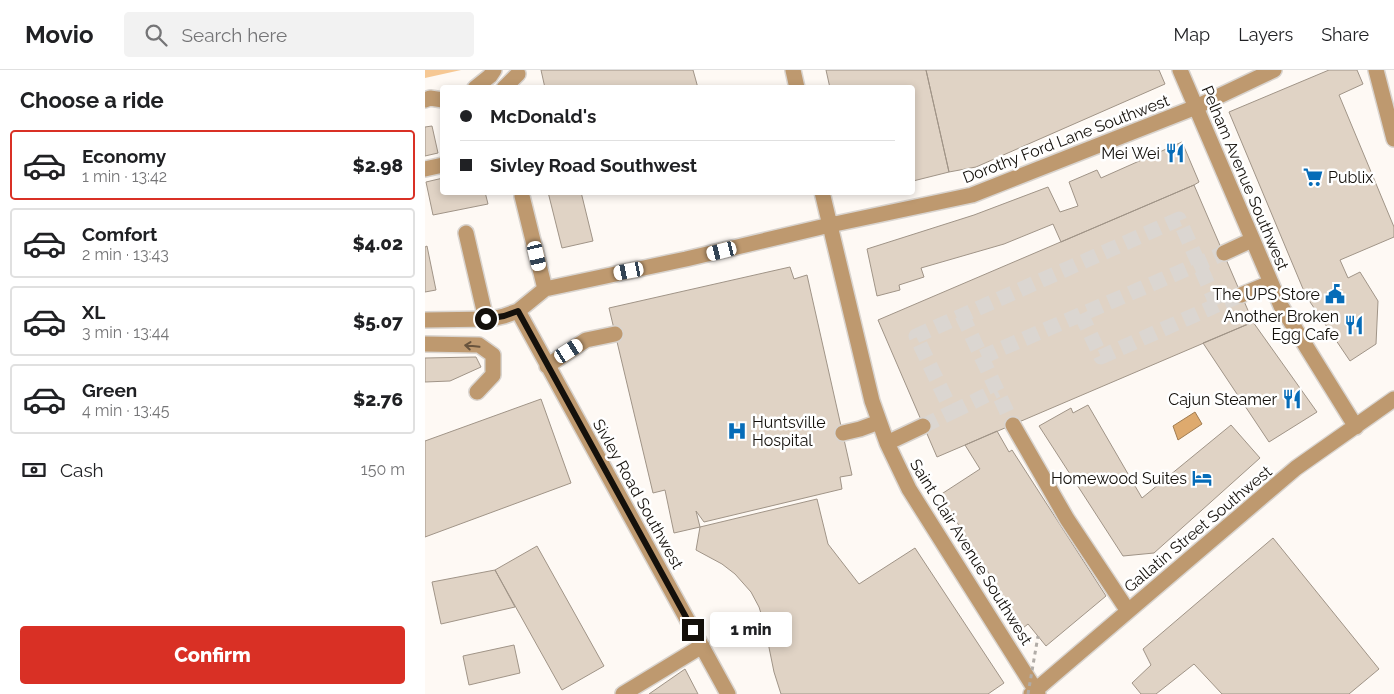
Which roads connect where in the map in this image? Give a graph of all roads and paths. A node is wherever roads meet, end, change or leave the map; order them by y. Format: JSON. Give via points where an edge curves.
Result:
{"nodes":[{"id":1,"x":494,"y":70,"type":"edge"},
{"id":2,"x":793,"y":70,"type":"edge"},
{"id":3,"x":1180,"y":70,"type":"edge"},
{"id":4,"x":1274,"y":70,"type":"edge"},
{"id":5,"x":1376,"y":70,"type":"edge"},
{"id":6,"x":519,"y":77,"type":"edge"},
{"id":7,"x":479,"y":85,"type":"edge"},
{"id":8,"x":508,"y":85,"type":"edge"},
{"id":9,"x":796,"y":85,"type":"edge"},
{"id":10,"x":425,"y":100,"type":"edge"},
{"id":11,"x":440,"y":100,"type":"edge"},
{"id":12,"x":1196,"y":107,"type":"junction"},
{"id":13,"x":1394,"y":139,"type":"edge"},
{"id":14,"x":440,"y":166,"type":"edge"},
{"id":15,"x":425,"y":169,"type":"edge"},
{"id":16,"x":823,"y":195,"type":"edge"},
{"id":17,"x":522,"y":196,"type":"dead end"},
{"id":18,"x":830,"y":224,"type":"junction"},
{"id":19,"x":466,"y":233,"type":"dead end"},
{"id":20,"x":1252,"y":240,"type":"junction"},
{"id":21,"x":1224,"y":253,"type":"tunnel mouth"},
{"id":22,"x":1270,"y":283,"type":"junction"},
{"id":23,"x":545,"y":289,"type":"junction"},
{"id":24,"x":1241,"y":295,"type":"tunnel mouth"},
{"id":25,"x":518,"y":311,"type":"junction"},
{"id":26,"x":486,"y":319,"type":"junction"},
{"id":27,"x":425,"y":320,"type":"edge"},
{"id":28,"x":615,"y":334,"type":"dead end"},
{"id":29,"x":425,"y":344,"type":"edge"},
{"id":30,"x":547,"y":366,"type":"junction"},
{"id":31,"x":477,"y":392,"type":"dead end"},
{"id":32,"x":1394,"y":399,"type":"edge"},
{"id":33,"x":879,"y":422,"type":"junction"},
{"id":34,"x":1013,"y":425,"type":"tunnel mouth"},
{"id":35,"x":923,"y":426,"type":"tunnel mouth"},
{"id":36,"x":1356,"y":427,"type":"junction"},
{"id":37,"x":843,"y":432,"type":"dead end"},
{"id":38,"x":887,"y":443,"type":"junction"},
{"id":39,"x":1128,"y":611,"type":"junction"},
{"id":40,"x":1037,"y":636,"type":"dead end"},
{"id":41,"x":702,"y":646,"type":"junction"},
{"id":42,"x":1033,"y":693,"type":"edge"},
{"id":43,"x":623,"y":694,"type":"edge"},
{"id":44,"x":728,"y":694,"type":"edge"}],
"edges":[{"from":1,"to":7,"type":"street"},
{"from":2,"to":9,"type":"street"},
{"from":3,"to":12,"type":"street","name":"Pelham Avenue Southwest"},
{"from":4,"to":12,"type":"street","name":"Dorothy Ford Lane Southwest"},
{"from":5,"to":13,"type":"street"},
{"from":6,"to":8,"type":"street"},
{"from":10,"to":11,"type":"street"},
{"from":12,"to":18,"type":"street","name":"Dorothy Ford Lane Southwest","via":[[972,196]]},
{"from":12,"to":20,"type":"street","name":"Pelham Avenue Southwest"},
{"from":14,"to":15,"type":"street"},
{"from":16,"to":18,"type":"street","name":"Saint Clair Avenue Southwest"},
{"from":17,"to":23,"type":"street"},
{"from":18,"to":23,"type":"street","name":"Dorothy Ford Lane Southwest"},
{"from":18,"to":33,"type":"street","name":"Saint Clair Avenue Southwest"},
{"from":19,"to":26,"type":"street"},
{"from":20,"to":21,"type":"street"},
{"from":20,"to":22,"type":"street","name":"Pelham Avenue Southwest"},
{"from":22,"to":24,"type":"street"},
{"from":22,"to":36,"type":"street","name":"Pelham Avenue Southwest"},
{"from":23,"to":25,"type":"street"},
{"from":25,"to":26,"type":"street"},
{"from":25,"to":30,"type":"street","name":"Sivley Road Southwest"},
{"from":26,"to":27,"type":"street"},
{"from":28,"to":30,"type":"street","via":[[586,340]]},
{"from":31,"to":29,"type":"street","one_way":true,"via":[[493,375],[493,355],[479,345]]},
{"from":30,"to":41,"type":"street","name":"Sivley Road Southwest"},
{"from":32,"to":36,"type":"street","name":"Gallatin Street Southwest"},
{"from":33,"to":37,"type":"street"},
{"from":33,"to":38,"type":"street","name":"Saint Clair Avenue Southwest"},
{"from":34,"to":39,"type":"street","via":[[1067,519]]},
{"from":35,"to":38,"type":"street"},
{"from":36,"to":39,"type":"street","name":"Gallatin Street Southwest","via":[[1296,468]]},
{"from":38,"to":42,"type":"street","name":"Saint Clair Avenue Southwest","via":[[909,489]]},
{"from":39,"to":42,"type":"street","name":"Gallatin Street Southwest"},
{"from":40,"to":42,"type":"path","bridge":true},
{"from":41,"to":43,"type":"street"},
{"from":41,"to":44,"type":"street","name":"Sivley Road Southwest"}]}
